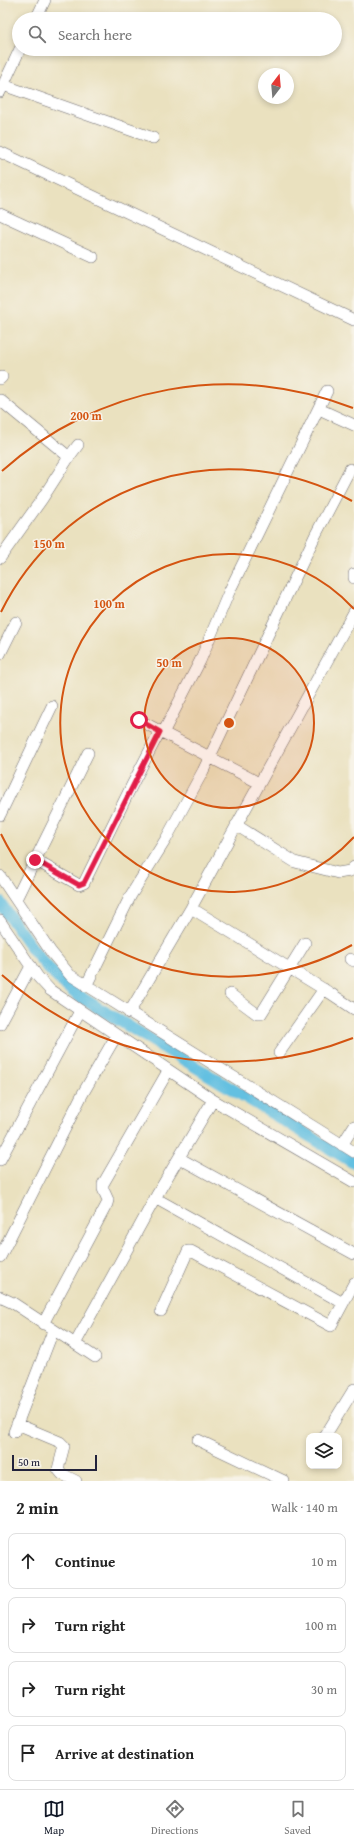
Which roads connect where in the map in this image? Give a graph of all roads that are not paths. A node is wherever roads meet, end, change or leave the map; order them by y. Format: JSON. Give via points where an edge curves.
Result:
{"nodes":[{"id":1,"x":45,"y":0,"type":"edge"},
{"id":2,"x":39,"y":12,"type":"edge"},
{"id":3,"x":17,"y":56,"type":"edge"},
{"id":4,"x":2,"y":89,"type":"edge"},
{"id":5,"x":153,"y":138,"type":"dead end"},
{"id":6,"x":0,"y":152,"type":"edge"},
{"id":7,"x":0,"y":214,"type":"edge"},
{"id":8,"x":93,"y":257,"type":"dead end"},
{"id":9,"x":354,"y":320,"type":"edge"},
{"id":10,"x":327,"y":391,"type":"dead end"},
{"id":11,"x":0,"y":400,"type":"edge"},
{"id":12,"x":318,"y":409,"type":"junction"},
{"id":13,"x":354,"y":425,"type":"edge"},
{"id":14,"x":78,"y":445,"type":"dead end"},
{"id":15,"x":69,"y":456,"type":"junction"},
{"id":16,"x":350,"y":469,"type":"dead end"},
{"id":17,"x":0,"y":558,"type":"edge"},
{"id":18,"x":354,"y":574,"type":"edge"},
{"id":19,"x":354,"y":578,"type":"edge"},
{"id":20,"x":354,"y":612,"type":"edge"},
{"id":21,"x":16,"y":622,"type":"dead end"},
{"id":22,"x":0,"y":654,"type":"edge"},
{"id":23,"x":52,"y":706,"type":"dead end"},
{"id":24,"x":139,"y":720,"type":"dead end"},
{"id":25,"x":162,"y":732,"type":"junction"},
{"id":26,"x":88,"y":753,"type":"dead end"},
{"id":27,"x":210,"y":757,"type":"junction"},
{"id":28,"x":259,"y":783,"type":"junction"},
{"id":29,"x":0,"y":815,"type":"edge"},
{"id":30,"x":236,"y":825,"type":"junction"},
{"id":31,"x":35,"y":860,"type":"junction"},
{"id":32,"x":354,"y":867,"type":"edge"},
{"id":33,"x":0,"y":876,"type":"edge"},
{"id":34,"x":16,"y":899,"type":"junction"},
{"id":35,"x":190,"y":908,"type":"junction"},
{"id":36,"x":0,"y":921,"type":"edge"},
{"id":37,"x":305,"y":943,"type":"dead end"},
{"id":38,"x":30,"y":966,"type":"junction"},
{"id":39,"x":290,"y":968,"type":"junction"},
{"id":40,"x":86,"y":986,"type":"junction"},
{"id":41,"x":324,"y":988,"type":"junction"},
{"id":42,"x":230,"y":994,"type":"dead end"},
{"id":43,"x":354,"y":1009,"type":"edge"},
{"id":44,"x":80,"y":1011,"type":"junction"},
{"id":45,"x":129,"y":1013,"type":"junction"},
{"id":46,"x":0,"y":1024,"type":"edge"},
{"id":47,"x":116,"y":1036,"type":"junction"},
{"id":48,"x":279,"y":1053,"type":"dead end"},
{"id":49,"x":168,"y":1071,"type":"junction"},
{"id":50,"x":213,"y":1100,"type":"junction"},
{"id":51,"x":354,"y":1126,"type":"edge"},
{"id":52,"x":342,"y":1145,"type":"junction"},
{"id":53,"x":354,"y":1152,"type":"edge"},
{"id":54,"x":179,"y":1158,"type":"junction"},
{"id":55,"x":0,"y":1160,"type":"edge"},
{"id":56,"x":354,"y":1182,"type":"edge"},
{"id":57,"x":155,"y":1198,"type":"junction"},
{"id":58,"x":354,"y":1254,"type":"edge"},
{"id":59,"x":0,"y":1257,"type":"edge"},
{"id":60,"x":354,"y":1282,"type":"edge"},
{"id":61,"x":0,"y":1297,"type":"edge"},
{"id":62,"x":343,"y":1303,"type":"junction"},
{"id":63,"x":161,"y":1311,"type":"dead end"},
{"id":64,"x":43,"y":1324,"type":"junction"},
{"id":65,"x":53,"y":1331,"type":"junction"},
{"id":66,"x":75,"y":1344,"type":"junction"},
{"id":67,"x":95,"y":1357,"type":"dead end"},
{"id":68,"x":354,"y":1389,"type":"edge"},
{"id":69,"x":327,"y":1433,"type":"edge"},
{"id":70,"x":198,"y":1440,"type":"dead end"},
{"id":71,"x":76,"y":1481,"type":"edge"},
{"id":72,"x":284,"y":1481,"type":"edge"}],
"edges":[{"from":1,"to":2,"type":"street"},
{"from":3,"to":4,"type":"street"},
{"from":4,"to":5,"type":"street"},
{"from":6,"to":9,"type":"street"},
{"from":7,"to":8,"type":"street"},
{"from":10,"to":12,"type":"street"},
{"from":11,"to":15,"type":"street"},
{"from":12,"to":13,"type":"street"},
{"from":12,"to":25,"type":"street","via":[[229,592],[200,660]]},
{"from":14,"to":15,"type":"street"},
{"from":15,"to":17,"type":"street"},
{"from":16,"to":27,"type":"street","via":[[315,536]]},
{"from":18,"to":19,"type":"street"},
{"from":20,"to":28,"type":"street"},
{"from":21,"to":22,"type":"street"},
{"from":23,"to":29,"type":"street"},
{"from":24,"to":25,"type":"street"},
{"from":25,"to":27,"type":"street"},
{"from":25,"to":31,"type":"street","via":[[84,883],[79,885]]},
{"from":26,"to":31,"type":"street"},
{"from":27,"to":28,"type":"street"},
{"from":27,"to":40,"type":"street","via":[[166,839],[131,895]]},
{"from":28,"to":30,"type":"street"},
{"from":30,"to":32,"type":"street","via":[[295,862],[338,873],[350,871]]},
{"from":30,"to":35,"type":"street"},
{"from":31,"to":34,"type":"street"},
{"from":33,"to":34,"type":"street"},
{"from":34,"to":40,"type":"street","via":[[70,976]]},
{"from":35,"to":39,"type":"street"},
{"from":35,"to":45,"type":"street"},
{"from":36,"to":38,"type":"street"},
{"from":37,"to":39,"type":"street"},
{"from":38,"to":44,"type":"street","via":[[50,990]]},
{"from":38,"to":46,"type":"street"},
{"from":39,"to":41,"type":"street"},
{"from":39,"to":42,"type":"street","via":[[261,1014],[257,1014]]},
{"from":40,"to":45,"type":"street"},
{"from":41,"to":43,"type":"street"},
{"from":41,"to":48,"type":"street"},
{"from":44,"to":47,"type":"street"},
{"from":44,"to":55,"type":"street"},
{"from":45,"to":52,"type":"street"},
{"from":47,"to":49,"type":"street"},
{"from":47,"to":59,"type":"street","via":[[82,1094]]},
{"from":49,"to":50,"type":"street"},
{"from":49,"to":64,"type":"street","via":[[103,1184],[107,1204]]},
{"from":50,"to":54,"type":"street"},
{"from":50,"to":56,"type":"street"},
{"from":51,"to":52,"type":"street"},
{"from":52,"to":53,"type":"street"},
{"from":54,"to":57,"type":"street"},
{"from":54,"to":58,"type":"street"},
{"from":57,"to":62,"type":"street"},
{"from":57,"to":66,"type":"street"},
{"from":60,"to":62,"type":"street"},
{"from":61,"to":64,"type":"street"},
{"from":62,"to":63,"type":"street","via":[[331,1326],[188,1251]]},
{"from":64,"to":65,"type":"street"},
{"from":65,"to":66,"type":"street"},
{"from":65,"to":71,"type":"street","via":[[15,1428],[60,1442],[64,1446],[58,1469]]},
{"from":66,"to":67,"type":"street"},
{"from":68,"to":69,"type":"street"},
{"from":70,"to":72,"type":"street"}]}
